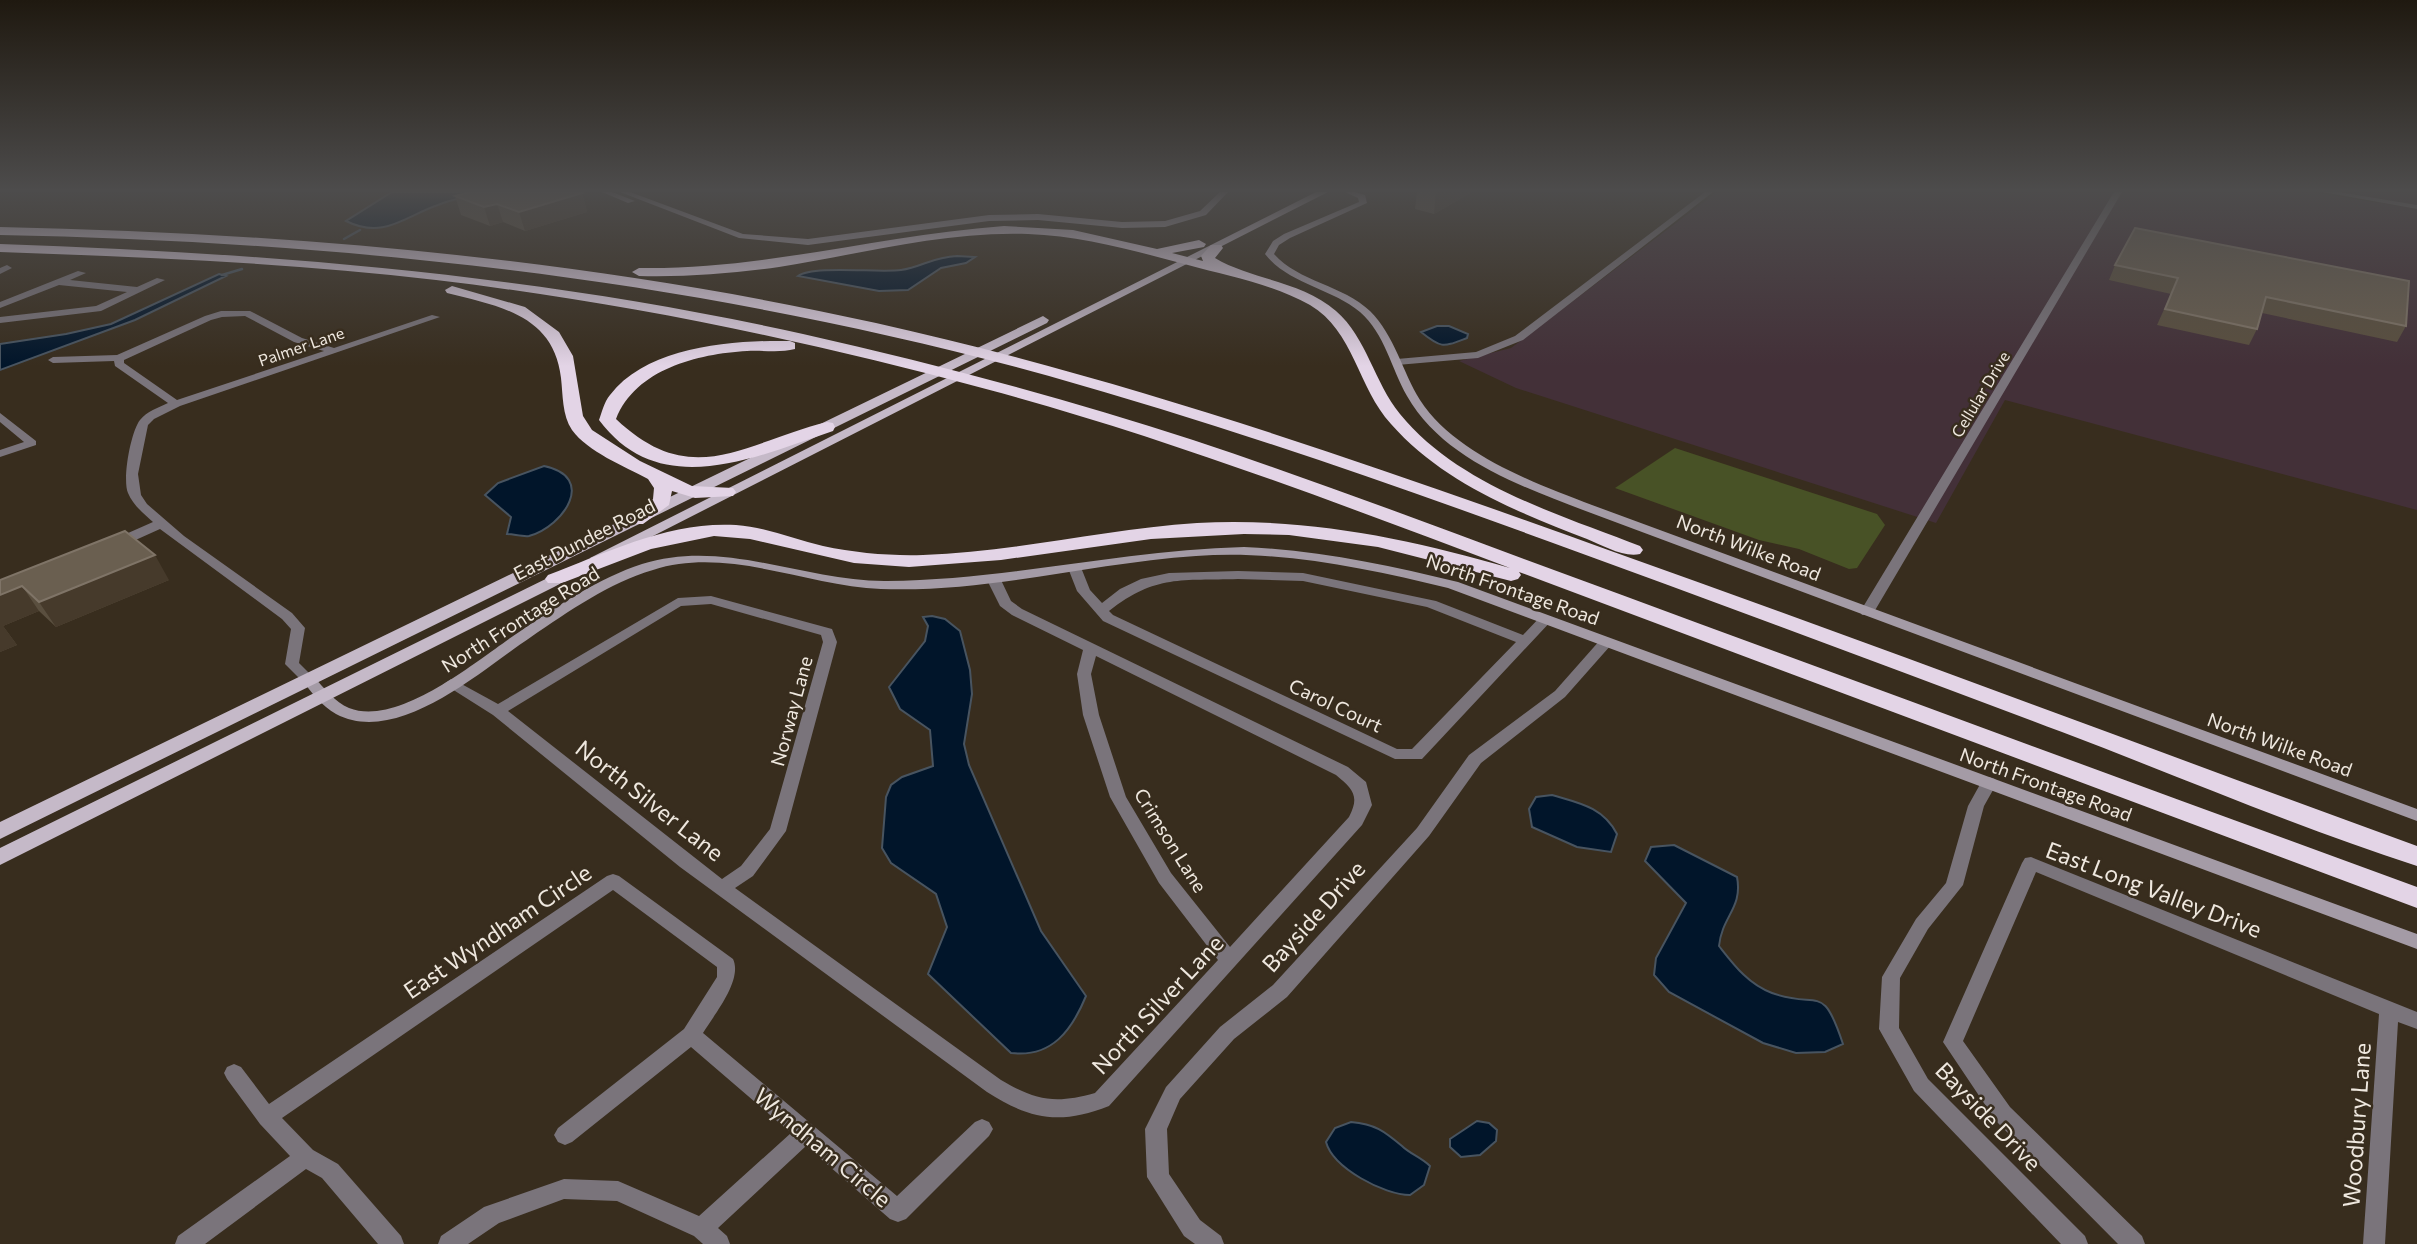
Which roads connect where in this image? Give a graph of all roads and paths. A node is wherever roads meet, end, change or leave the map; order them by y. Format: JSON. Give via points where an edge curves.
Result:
{"nodes":[{"id":1,"x":49,"y":250,"type":"edge"},
{"id":2,"x":372,"y":250,"type":"edge"},
{"id":3,"x":860,"y":250,"type":"edge"},
{"id":4,"x":1150,"y":250,"type":"edge"},
{"id":5,"x":1186,"y":250,"type":"edge"},
{"id":6,"x":1212,"y":250,"type":"edge"},
{"id":7,"x":1214,"y":250,"type":"edge"},
{"id":8,"x":1272,"y":250,"type":"edge"},
{"id":9,"x":1633,"y":250,"type":"edge"},
{"id":10,"x":2083,"y":250,"type":"edge"},
{"id":11,"x":411,"y":253,"type":"junction"},
{"id":12,"x":215,"y":257,"type":"junction"},
{"id":13,"x":1172,"y":257,"type":"junction"},
{"id":14,"x":1188,"y":261,"type":"junction"},
{"id":15,"x":1229,"y":271,"type":"junction"},
{"id":16,"x":81,"y":272,"type":"dead end"},
{"id":17,"x":160,"y":279,"type":"dead end"},
{"id":18,"x":57,"y":282,"type":"junction"},
{"id":19,"x":137,"y":290,"type":"junction"},
{"id":20,"x":0,"y":305,"type":"edge"},
{"id":21,"x":435,"y":317,"type":"dead end"},
{"id":22,"x":0,"y":320,"type":"edge"},
{"id":23,"x":334,"y":351,"type":"junction"},
{"id":24,"x":119,"y":358,"type":"junction"},
{"id":25,"x":54,"y":360,"type":"dead end"},
{"id":26,"x":905,"y":361,"type":"junction"},
{"id":27,"x":1397,"y":362,"type":"junction"},
{"id":28,"x":176,"y":404,"type":"junction"},
{"id":29,"x":0,"y":416,"type":"edge"},
{"id":30,"x":827,"y":427,"type":"junction"},
{"id":31,"x":0,"y":454,"type":"edge"},
{"id":32,"x":652,"y":472,"type":"junction"},
{"id":33,"x":727,"y":492,"type":"junction"},
{"id":34,"x":692,"y":493,"type":"junction"},
{"id":35,"x":636,"y":520,"type":"junction"},
{"id":36,"x":162,"y":523,"type":"junction"},
{"id":37,"x":106,"y":547,"type":"edge"},
{"id":38,"x":1075,"y":568,"type":"junction"},
{"id":39,"x":555,"y":579,"type":"junction"},
{"id":40,"x":994,"y":580,"type":"junction"},
{"id":41,"x":1101,"y":611,"type":"junction"},
{"id":42,"x":1867,"y":612,"type":"junction"},
{"id":43,"x":1546,"y":619,"type":"junction"},
{"id":44,"x":1525,"y":641,"type":"junction"},
{"id":45,"x":1606,"y":642,"type":"junction"},
{"id":46,"x":1091,"y":649,"type":"junction"},
{"id":47,"x":1928,"y":671,"type":"junction"},
{"id":48,"x":1808,"y":674,"type":"junction"},
{"id":49,"x":451,"y":684,"type":"junction"},
{"id":50,"x":315,"y":687,"type":"junction"},
{"id":51,"x":498,"y":711,"type":"junction"},
{"id":52,"x":1989,"y":783,"type":"junction"},
{"id":53,"x":2417,"y":815,"type":"edge"},
{"id":54,"x":0,"y":831,"type":"edge"},
{"id":55,"x":2417,"y":856,"type":"edge"},
{"id":56,"x":0,"y":857,"type":"edge"},
{"id":57,"x":722,"y":888,"type":"junction"},
{"id":58,"x":2417,"y":898,"type":"edge"},
{"id":59,"x":2417,"y":942,"type":"edge"},
{"id":60,"x":1230,"y":961,"type":"junction"},
{"id":61,"x":2389,"y":1009,"type":"junction"},
{"id":62,"x":2417,"y":1021,"type":"edge"},
{"id":63,"x":691,"y":1035,"type":"junction"},
{"id":64,"x":234,"y":1073,"type":"dead end"},
{"id":65,"x":267,"y":1117,"type":"junction"},
{"id":66,"x":982,"y":1129,"type":"dead end"},
{"id":67,"x":806,"y":1133,"type":"junction"},
{"id":68,"x":565,"y":1135,"type":"dead end"},
{"id":69,"x":305,"y":1157,"type":"junction"},
{"id":70,"x":702,"y":1228,"type":"junction"},
{"id":71,"x":186,"y":1244,"type":"edge"},
{"id":72,"x":393,"y":1244,"type":"edge"},
{"id":73,"x":449,"y":1244,"type":"edge"},
{"id":74,"x":719,"y":1244,"type":"edge"},
{"id":75,"x":1213,"y":1244,"type":"edge"},
{"id":76,"x":2077,"y":1244,"type":"edge"},
{"id":77,"x":2134,"y":1244,"type":"edge"},
{"id":78,"x":2374,"y":1244,"type":"edge"}],
"edges":[{"from":1,"to":12,"type":"highway"},
{"from":2,"to":11,"type":"highway"},
{"from":3,"to":11,"type":"highway","via":[[763,267],[696,272],[626,271]]},
{"from":4,"to":13,"type":"highway"},
{"from":5,"to":13,"type":"main road","name":"East Dundee Road"},
{"from":6,"to":14,"type":"main road","name":"East Dundee Road"},
{"from":7,"to":15,"type":"highway","via":[[1209,260]]},
{"from":8,"to":27,"type":"street","name":"North Wilke Road","via":[[1269,254],[1281,267],[1362,309]]},
{"from":9,"to":27,"type":"street","via":[[1518,338],[1478,355]]},
{"from":10,"to":42,"type":"street","name":"Cellular Drive"},
{"from":11,"to":47,"type":"highway","via":[[713,295],[871,326],[1059,373],[1377,473]]},
{"from":12,"to":26,"type":"highway","via":[[499,284],[753,328]]},
{"from":12,"to":32,"type":"highway","via":[[441,288],[488,298],[529,315],[556,336],[564,352],[579,428],[600,447]]},
{"from":13,"to":14,"type":"highway"},
{"from":13,"to":30,"type":"main road","name":"East Dundee Road"},
{"from":14,"to":15,"type":"highway"},
{"from":14,"to":33,"type":"main road","name":"East Dundee Road"},
{"from":15,"to":47,"type":"highway","via":[[1286,289],[1333,315],[1354,341],[1370,384],[1397,422],[1447,466],[1489,490]]},
{"from":16,"to":18,"type":"street"},
{"from":17,"to":19,"type":"street"},
{"from":18,"to":19,"type":"street"},
{"from":18,"to":20,"type":"street"},
{"from":19,"to":22,"type":"street","via":[[97,309]]},
{"from":21,"to":23,"type":"street","name":"Palmer Lane"},
{"from":23,"to":24,"type":"street","via":[[298,340],[247,313],[221,314]]},
{"from":23,"to":28,"type":"street","name":"Palmer Lane"},
{"from":24,"to":25,"type":"street"},
{"from":24,"to":28,"type":"street","via":[[119,364]]},
{"from":26,"to":30,"type":"highway","via":[[786,346],[712,351],[674,362],[631,383],[614,401],[607,420],[617,434],[650,456],[688,464],[729,460]]},
{"from":26,"to":48,"type":"highway","via":[[1233,459]]},
{"from":27,"to":42,"type":"street","name":"North Wilke Road","via":[[1419,407],[1446,434],[1524,482]]},
{"from":28,"to":36,"type":"street","name":"Palmer Lane","via":[[149,416],[138,428],[131,484],[135,498]]},
{"from":29,"to":31,"type":"street","via":[[32,443]]},
{"from":30,"to":34,"type":"main road","name":"East Dundee Road"},
{"from":32,"to":34,"type":"highway"},
{"from":32,"to":35,"type":"highway","via":[[663,488],[662,501]]},
{"from":33,"to":34,"type":"highway"},
{"from":33,"to":39,"type":"main road","name":"East Dundee Road"},
{"from":34,"to":35,"type":"main road","name":"East Dundee Road"},
{"from":35,"to":50,"type":"main road","name":"East Dundee Road"},
{"from":36,"to":37,"type":"street"},
{"from":36,"to":50,"type":"street","via":[[287,616],[298,628],[292,664]]},
{"from":38,"to":40,"type":"street","name":"North Frontage Road"},
{"from":38,"to":41,"type":"street","name":"Carol Court","via":[[1084,591]]},
{"from":38,"to":43,"type":"street","name":"North Frontage Road","via":[[1155,556],[1242,551],[1304,554],[1453,585]]},
{"from":39,"to":48,"type":"highway","via":[[660,540],[716,531],[760,535],[835,554],[909,561],[962,559],[1152,533],[1286,528],[1415,547]]},
{"from":39,"to":50,"type":"main road","name":"East Dundee Road"},
{"from":40,"to":46,"type":"street","name":"North Silver Lane","via":[[1005,603],[1017,612]]},
{"from":40,"to":49,"type":"street","name":"North Frontage Road","via":[[878,584],[831,580],[741,560],[689,558],[658,564],[605,587]]},
{"from":41,"to":44,"type":"street","via":[[1125,592],[1169,577],[1303,577],[1431,604]]},
{"from":41,"to":44,"type":"street","name":"Carol Court","via":[[1395,754],[1416,754]]},
{"from":42,"to":53,"type":"street","name":"North Wilke Road"},
{"from":43,"to":44,"type":"street","name":"Carol Court"},
{"from":43,"to":45,"type":"street","name":"North Frontage Road"},
{"from":45,"to":52,"type":"street","name":"North Frontage Road"},
{"from":45,"to":75,"type":"street","name":"Bayside Drive","via":[[1560,694],[1475,758],[1438,813],[1289,981],[1227,1033],[1174,1093],[1156,1129],[1158,1177],[1192,1228]]},
{"from":46,"to":60,"type":"street","name":"Crimson Lane","via":[[1084,674],[1091,715],[1118,797],[1165,878]]},
{"from":46,"to":60,"type":"street","name":"North Silver Lane","via":[[1342,771],[1360,786],[1364,806],[1356,821]]},
{"from":47,"to":55,"type":"highway"},
{"from":48,"to":58,"type":"highway"},
{"from":49,"to":50,"type":"street","name":"North Frontage Road","via":[[413,707],[371,717],[336,707]]},
{"from":49,"to":51,"type":"street","name":"North Silver Lane"},
{"from":50,"to":54,"type":"main road","name":"East Dundee Road"},
{"from":50,"to":56,"type":"main road","name":"East Dundee Road"},
{"from":51,"to":57,"type":"street","name":"North Silver Lane"},
{"from":51,"to":57,"type":"street","name":"Norway Lane","via":[[678,602],[711,600],[827,632],[830,642],[778,831],[747,871]]},
{"from":52,"to":59,"type":"street","name":"North Frontage Road"},
{"from":52,"to":76,"type":"street","name":"Bayside Drive","via":[[1976,806],[1954,886],[1922,924],[1891,977],[1889,1029],[1921,1085]]},
{"from":57,"to":60,"type":"street","name":"North Silver Lane","via":[[1024,1105],[1066,1111],[1102,1100]]},
{"from":61,"to":62,"type":"street","name":"East Long Valley Drive"},
{"from":61,"to":77,"type":"street","name":"East Long Valley Drive","via":[[2031,863],[1952,1042],[2003,1114]]},
{"from":61,"to":78,"type":"street","name":"Woodbury Lane"},
{"from":63,"to":65,"type":"street","name":"East Wyndham Circle","via":[[726,978],[726,964],[613,881]]},
{"from":63,"to":67,"type":"street","name":"Wyndham Circle"},
{"from":63,"to":68,"type":"street","name":"East Wyndham Circle"},
{"from":64,"to":65,"type":"street"},
{"from":65,"to":69,"type":"street"},
{"from":66,"to":67,"type":"street","name":"Wyndham Circle","via":[[898,1211]]},
{"from":67,"to":70,"type":"street"},
{"from":69,"to":71,"type":"street"},
{"from":69,"to":72,"type":"street","via":[[330,1171]]},
{"from":70,"to":73,"type":"street","via":[[618,1191],[564,1189],[492,1215]]},
{"from":70,"to":74,"type":"street"}]}
